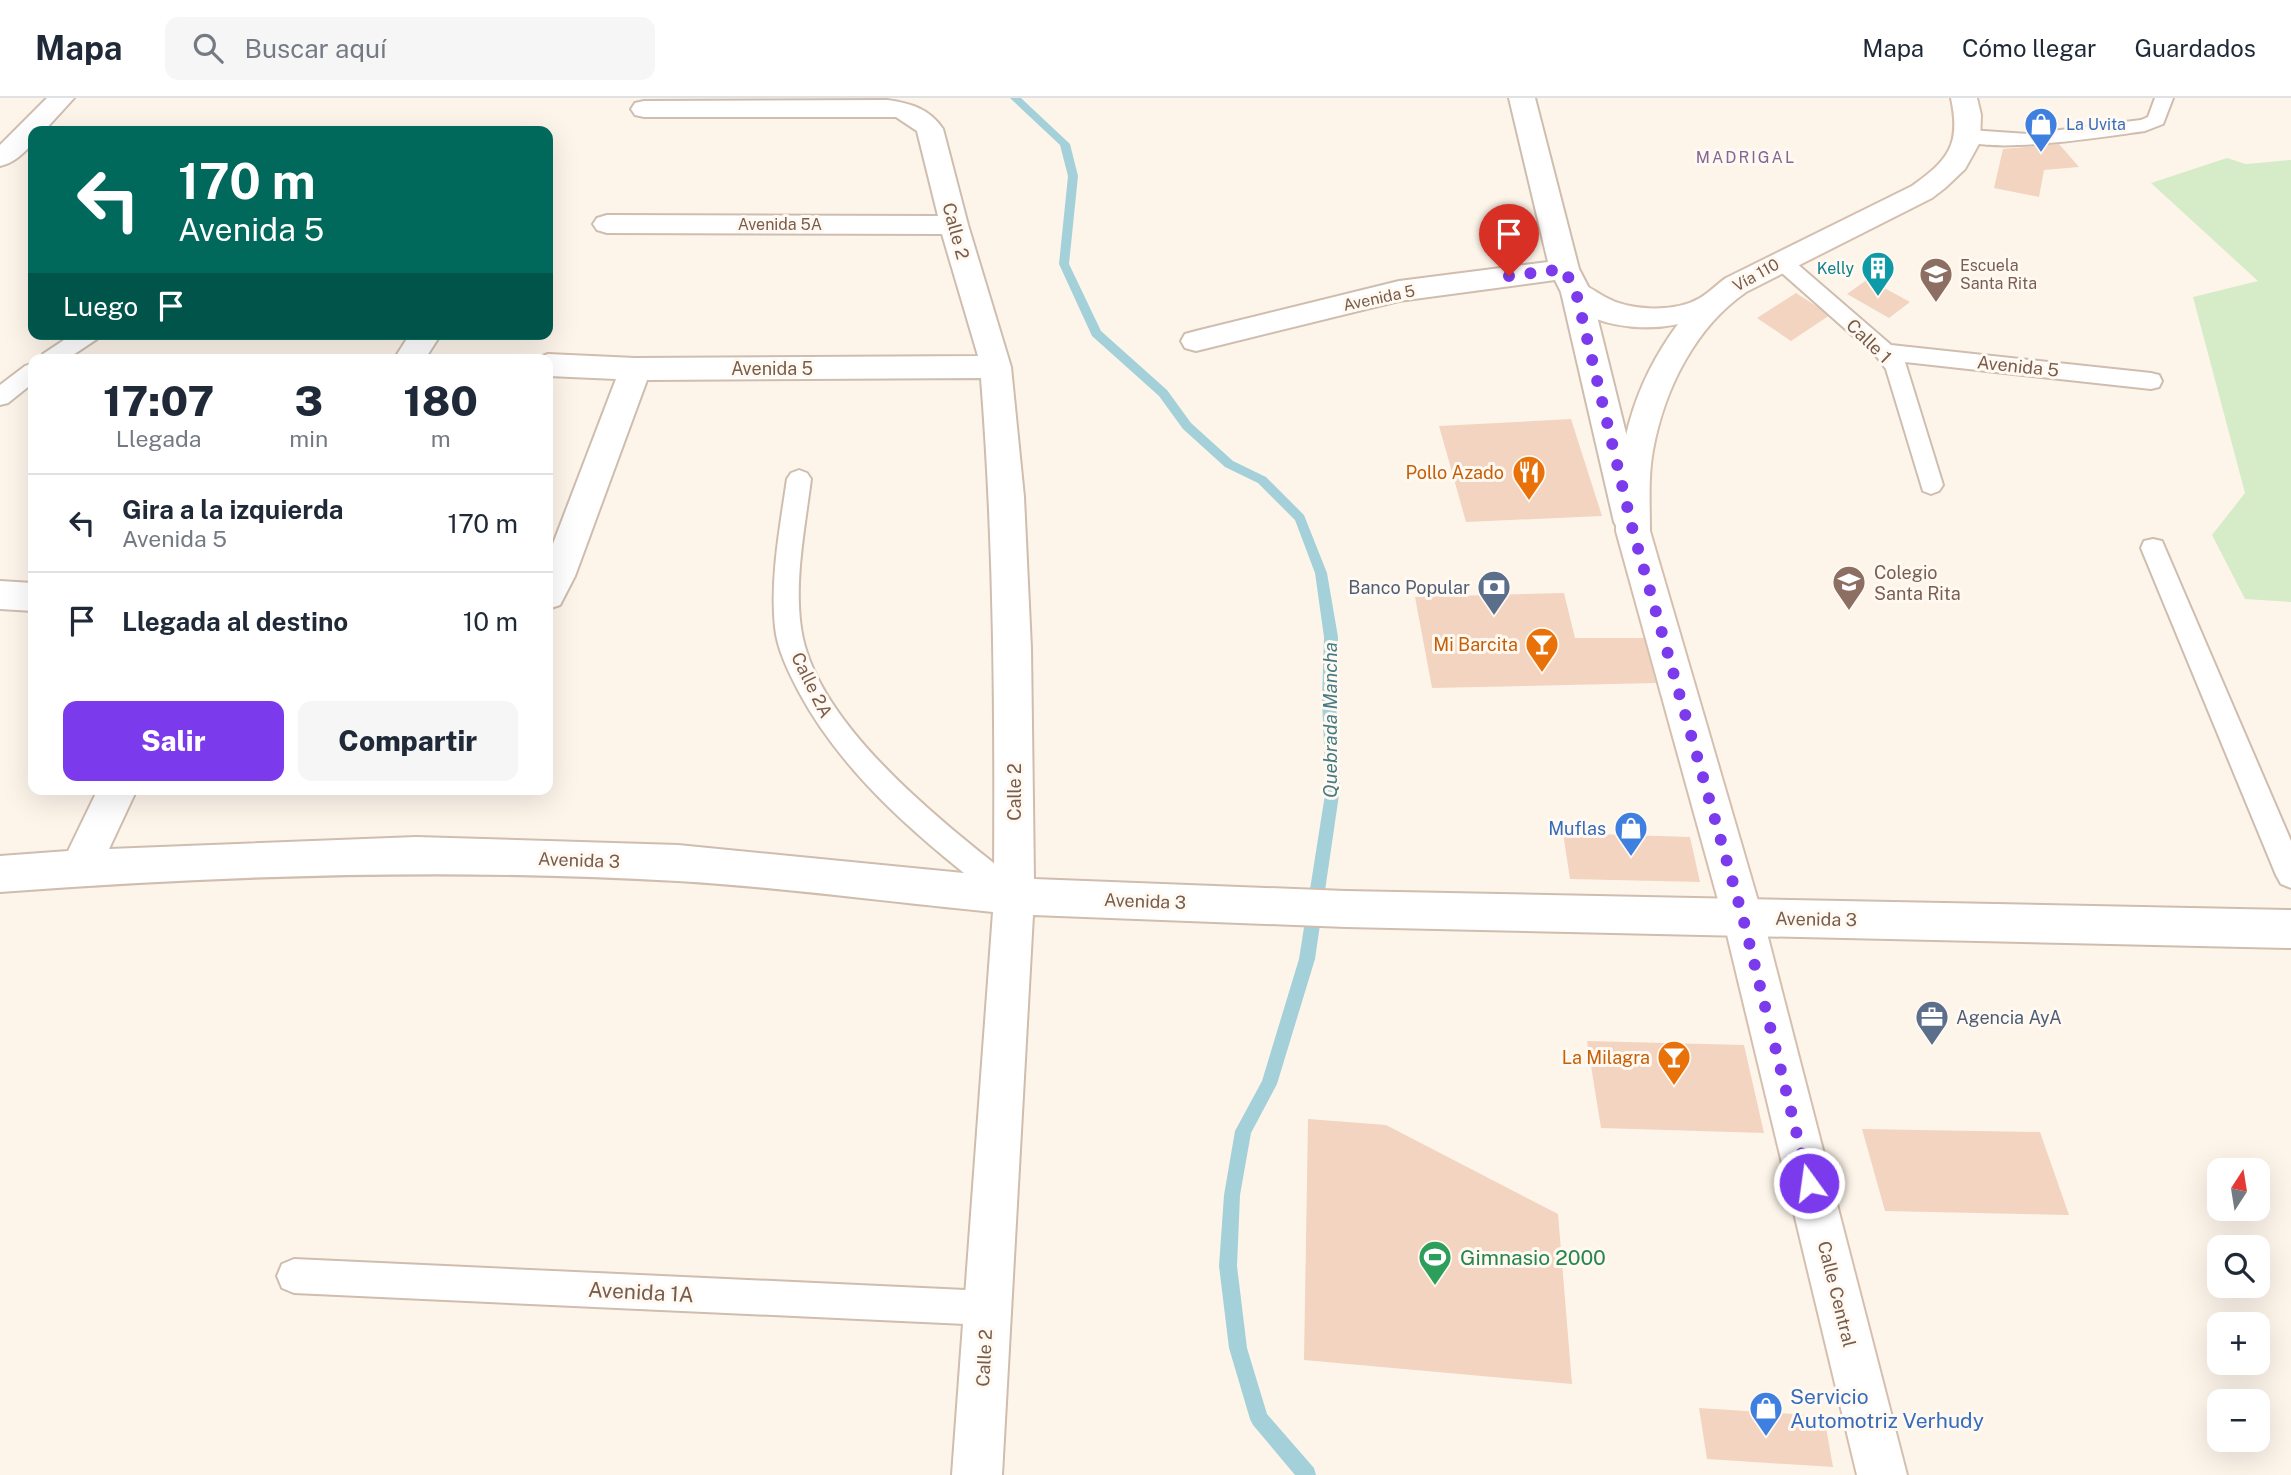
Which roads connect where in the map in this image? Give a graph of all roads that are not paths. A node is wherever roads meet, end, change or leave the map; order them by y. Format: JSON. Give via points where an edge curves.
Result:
{"nodes":[{"id":1,"x":61,"y":98,"type":"edge"},
{"id":2,"x":1522,"y":98,"type":"edge"},
{"id":3,"x":1964,"y":98,"type":"edge"},
{"id":4,"x":2164,"y":98,"type":"edge"},
{"id":5,"x":645,"y":109,"type":"dead end"},
{"id":6,"x":35,"y":126,"type":"edge"},
{"id":7,"x":28,"y":133,"type":"edge"},
{"id":8,"x":1969,"y":136,"type":"junction"},
{"id":9,"x":0,"y":159,"type":"edge"},
{"id":10,"x":607,"y":223,"type":"dead end"},
{"id":11,"x":954,"y":225,"type":"junction"},
{"id":12,"x":1781,"y":261,"type":"junction"},
{"id":13,"x":1570,"y":280,"type":"junction"},
{"id":14,"x":1709,"y":306,"type":"junction"},
{"id":15,"x":80,"y":340,"type":"edge"},
{"id":16,"x":1196,"y":341,"type":"dead end"},
{"id":17,"x":1885,"y":352,"type":"junction"},
{"id":18,"x":59,"y":354,"type":"edge"},
{"id":19,"x":553,"y":366,"type":"edge"},
{"id":20,"x":996,"y":367,"type":"junction"},
{"id":21,"x":635,"y":369,"type":"junction"},
{"id":22,"x":28,"y":375,"type":"edge"},
{"id":23,"x":2151,"y":381,"type":"dead end"},
{"id":24,"x":0,"y":397,"type":"edge"},
{"id":25,"x":799,"y":479,"type":"dead end"},
{"id":26,"x":1931,"y":485,"type":"dead end"},
{"id":27,"x":1633,"y":531,"type":"junction"},
{"id":28,"x":2153,"y":548,"type":"dead end"},
{"id":29,"x":553,"y":584,"type":"edge"},
{"id":30,"x":0,"y":595,"type":"edge"},
{"id":31,"x":28,"y":597,"type":"edge"},
{"id":32,"x":115,"y":795,"type":"edge"},
{"id":33,"x":80,"y":868,"type":"junction"},
{"id":34,"x":0,"y":874,"type":"edge"},
{"id":35,"x":2291,"y":875,"type":"edge"},
{"id":36,"x":1014,"y":897,"type":"junction"},
{"id":37,"x":1743,"y":918,"type":"junction"},
{"id":38,"x":2291,"y":929,"type":"edge"},
{"id":39,"x":294,"y":1276,"type":"dead end"},
{"id":40,"x":987,"y":1308,"type":"junction"},
{"id":41,"x":978,"y":1475,"type":"edge"},
{"id":42,"x":1882,"y":1475,"type":"edge"}],
"edges":[{"from":1,"to":6,"type":"street"},
{"from":2,"to":13,"type":"street","name":"Calle Central"},
{"from":3,"to":8,"type":"street"},
{"from":4,"to":8,"type":"lane","via":[[2156,120],[2145,125],[2028,140]]},
{"from":5,"to":11,"type":"street","name":"Calle 2","via":[[887,108],[909,113],[930,129]]},
{"from":7,"to":9,"type":"street"},
{"from":8,"to":12,"type":"street","name":"Vía 110","via":[[1956,164],[1922,192]]},
{"from":10,"to":11,"type":"street","name":"Avenida 5A"},
{"from":11,"to":20,"type":"street","name":"Calle 2"},
{"from":12,"to":14,"type":"street","name":"Vía 110"},
{"from":12,"to":17,"type":"lane","name":"Calle 1"},
{"from":13,"to":14,"type":"street","via":[[1602,310],[1621,317],[1661,319]]},
{"from":13,"to":16,"type":"street","name":"Avenida 5","via":[[1399,291]]},
{"from":13,"to":27,"type":"street","name":"Calle Central"},
{"from":14,"to":27,"type":"street","name":"Vía 110","via":[[1668,366],[1646,418],[1633,484]]},
{"from":15,"to":18,"type":"lane"},
{"from":17,"to":23,"type":"lane","name":"Avenida 5"},
{"from":17,"to":26,"type":"lane","name":"Calle 1","via":[[1897,367]]},
{"from":19,"to":21,"type":"street","name":"Avenida 5"},
{"from":20,"to":21,"type":"street","name":"Avenida 5"},
{"from":20,"to":36,"type":"street","name":"Calle 2","via":[[1013,648]]},
{"from":21,"to":29,"type":"street"},
{"from":22,"to":24,"type":"lane"},
{"from":25,"to":36,"type":"lane","name":"Calle 2A","via":[[790,544],[788,632],[811,690],[836,732],[903,802]]},
{"from":27,"to":37,"type":"street","name":"Calle Central"},
{"from":28,"to":35,"type":"lane"},
{"from":30,"to":31,"type":"street"},
{"from":32,"to":33,"type":"street"},
{"from":33,"to":34,"type":"street","name":"Avenida 3"},
{"from":33,"to":36,"type":"street","name":"Avenida 3","via":[[416,855],[485,857],[678,863]]},
{"from":36,"to":37,"type":"street","name":"Avenida 3"},
{"from":36,"to":40,"type":"street","name":"Calle 2"},
{"from":37,"to":38,"type":"street","name":"Avenida 3"},
{"from":37,"to":42,"type":"street","name":"Calle Central"},
{"from":39,"to":40,"type":"lane","name":"Avenida 1A"},
{"from":40,"to":41,"type":"street","name":"Calle 2"}]}
